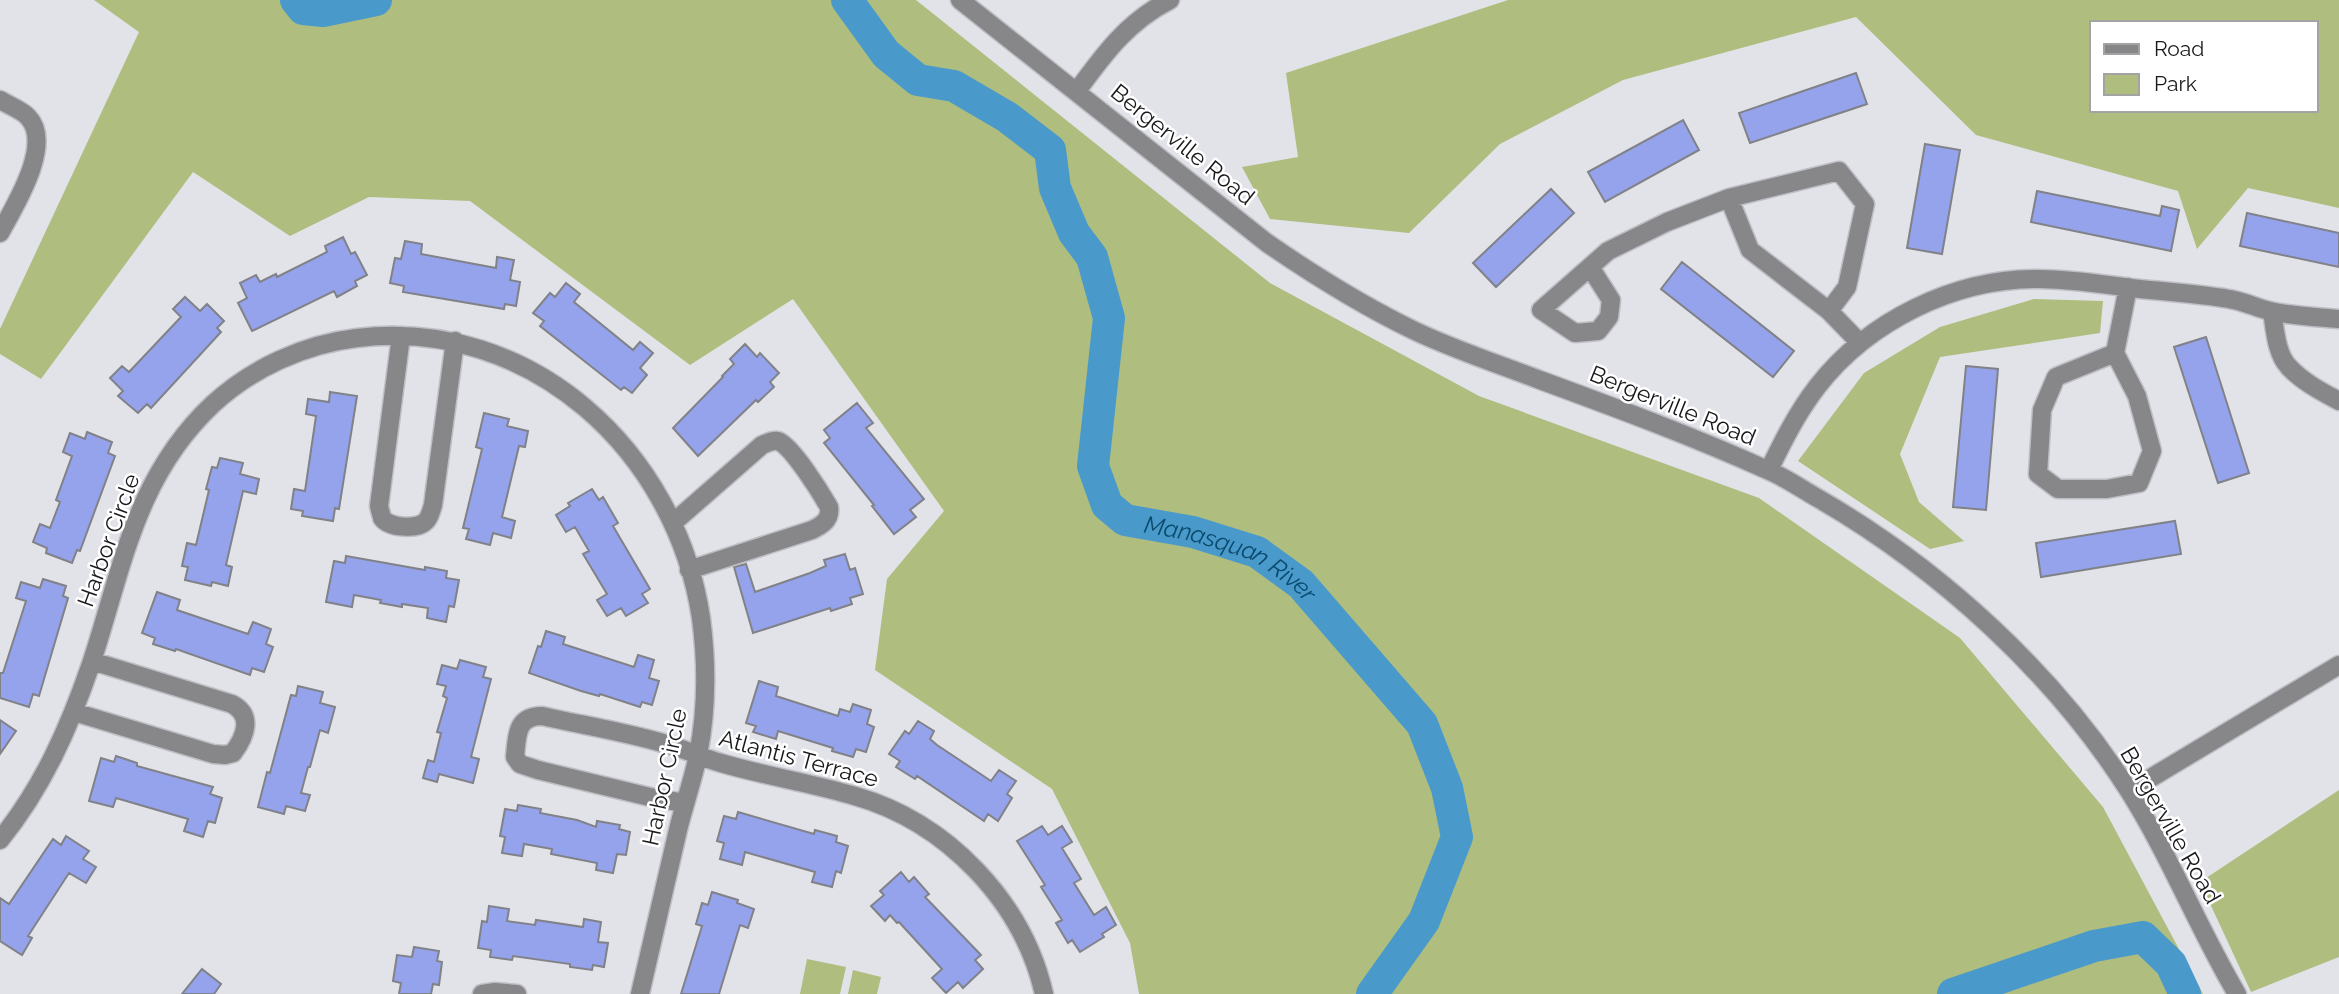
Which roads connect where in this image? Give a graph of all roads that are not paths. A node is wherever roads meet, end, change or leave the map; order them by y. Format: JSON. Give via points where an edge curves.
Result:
{"nodes":[{"id":1,"x":960,"y":0,"type":"edge"},
{"id":2,"x":1170,"y":0,"type":"edge"},
{"id":3,"x":1077,"y":91,"type":"junction"},
{"id":4,"x":0,"y":100,"type":"edge"},
{"id":5,"x":1729,"y":198,"type":"junction"},
{"id":6,"x":0,"y":233,"type":"edge"},
{"id":7,"x":1590,"y":267,"type":"dead end"},
{"id":8,"x":2128,"y":287,"type":"junction"},
{"id":9,"x":1829,"y":311,"type":"junction"},
{"id":10,"x":2272,"y":312,"type":"junction"},
{"id":11,"x":2339,"y":319,"type":"edge"},
{"id":12,"x":401,"y":336,"type":"junction"},
{"id":13,"x":455,"y":341,"type":"junction"},
{"id":14,"x":1860,"y":344,"type":"junction"},
{"id":15,"x":2115,"y":353,"type":"junction"},
{"id":16,"x":2339,"y":401,"type":"edge"},
{"id":17,"x":1769,"y":470,"type":"junction"},
{"id":18,"x":674,"y":522,"type":"junction"},
{"id":19,"x":690,"y":570,"type":"junction"},
{"id":20,"x":92,"y":661,"type":"junction"},
{"id":21,"x":2339,"y":665,"type":"edge"},
{"id":22,"x":74,"y":712,"type":"junction"},
{"id":23,"x":698,"y":756,"type":"junction"},
{"id":24,"x":2129,"y":791,"type":"junction"},
{"id":25,"x":685,"y":803,"type":"junction"},
{"id":26,"x":0,"y":840,"type":"edge"},
{"id":27,"x":482,"y":994,"type":"edge"},
{"id":28,"x":517,"y":994,"type":"edge"},
{"id":29,"x":640,"y":994,"type":"edge"},
{"id":30,"x":1044,"y":994,"type":"edge"},
{"id":31,"x":2237,"y":994,"type":"edge"}],
"edges":[{"from":1,"to":3,"type":"street","name":"Bergerville Road"},
{"from":2,"to":3,"type":"street","via":[[1129,27]]},
{"from":3,"to":17,"type":"street","name":"Bergerville Road","via":[[1267,243],[1370,309],[1468,353]]},
{"from":4,"to":6,"type":"street","via":[[29,117],[37,135],[25,188]]},
{"from":5,"to":7,"type":"street","via":[[1608,251]]},
{"from":5,"to":9,"type":"street","via":[[1751,250]]},
{"from":5,"to":9,"type":"street","via":[[1839,171],[1866,204],[1847,288]]},
{"from":8,"to":10,"type":"street","via":[[2232,299]]},
{"from":8,"to":14,"type":"street","via":[[2037,279],[1985,284],[1912,310]]},
{"from":8,"to":15,"type":"street"},
{"from":9,"to":14,"type":"street"},
{"from":10,"to":11,"type":"street"},
{"from":10,"to":16,"type":"street","via":[[2286,365]]},
{"from":12,"to":13,"type":"street","name":"Harbor Circle"},
{"from":12,"to":13,"type":"street","via":[[379,506],[387,522],[406,527],[427,521],[433,505]]},
{"from":12,"to":20,"type":"street","name":"Harbor Circle","via":[[344,340],[289,356],[239,384],[196,421],[164,462],[142,502]]},
{"from":13,"to":18,"type":"street","name":"Harbor Circle","via":[[517,362],[579,402],[635,462]]},
{"from":14,"to":17,"type":"street","via":[[1812,394]]},
{"from":15,"to":15,"type":"street","via":[[2056,377],[2042,410],[2038,474],[2058,489],[2107,489],[2139,483],[2152,451],[2137,397]]},
{"from":17,"to":24,"type":"street","name":"Bergerville Road","via":[[1898,550],[1977,614],[2062,702]]},
{"from":18,"to":19,"type":"street","name":"Harbor Circle"},
{"from":18,"to":19,"type":"street","via":[[762,445],[774,441],[792,454],[830,512],[826,522],[812,530]]},
{"from":19,"to":23,"type":"street","name":"Harbor Circle","via":[[705,660]]},
{"from":20,"to":22,"type":"street","name":"Harbor Circle"},
{"from":20,"to":22,"type":"street","via":[[232,704],[242,709],[246,719],[243,736],[233,753],[213,754]]},
{"from":21,"to":24,"type":"street"},
{"from":22,"to":26,"type":"street","name":"Harbor Circle","via":[[31,799]]},
{"from":23,"to":25,"type":"street","name":"Harbor Circle"},
{"from":23,"to":25,"type":"street","name":"Atlantis Terrace","via":[[542,716],[524,720],[517,737],[515,757],[520,764]]},
{"from":23,"to":30,"type":"street","name":"Atlantis Terrace","via":[[856,796],[919,823],[946,842],[994,891],[1015,922]]},
{"from":24,"to":31,"type":"street","name":"Bergerville Road"},
{"from":25,"to":29,"type":"street","name":"Harbor Circle"},
{"from":27,"to":28,"type":"street"}]}
